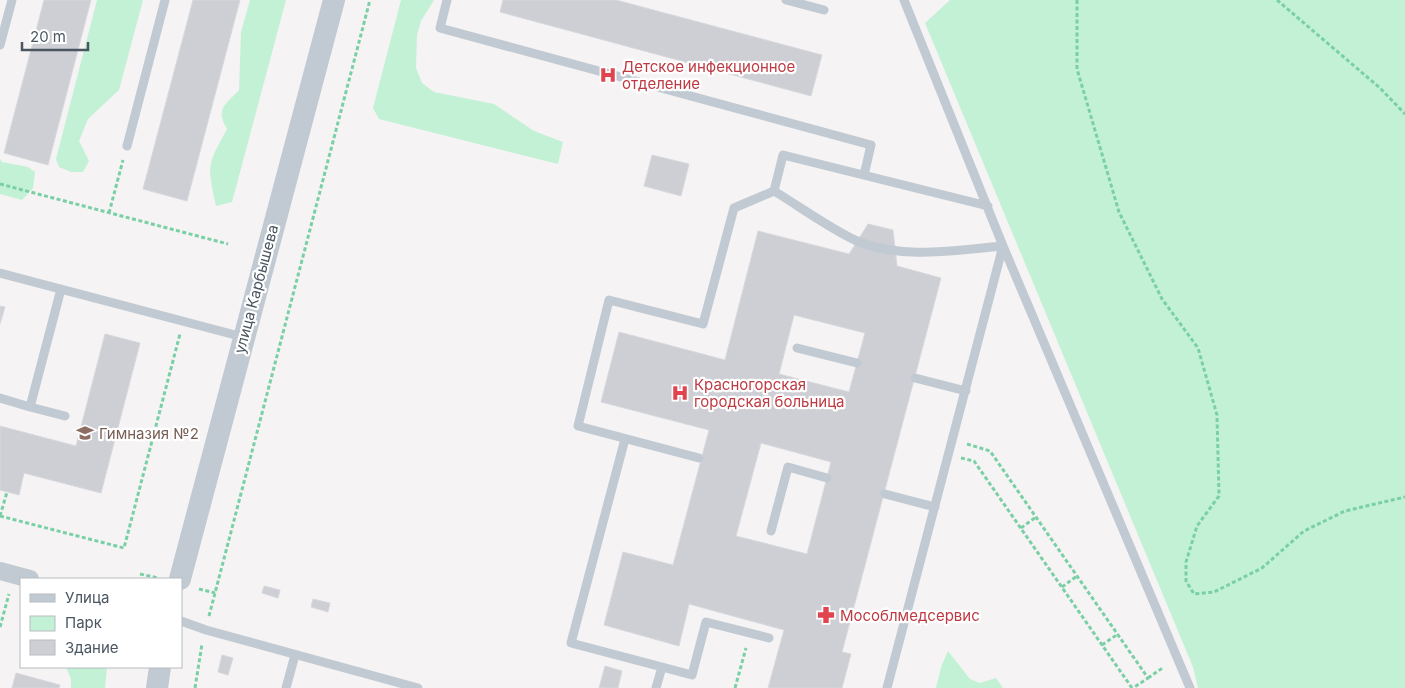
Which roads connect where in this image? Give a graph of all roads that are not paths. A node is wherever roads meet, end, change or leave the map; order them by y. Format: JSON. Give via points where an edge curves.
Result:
{"nodes":[{"id":1,"x":12,"y":0,"type":"edge"},
{"id":2,"x":165,"y":0,"type":"edge"},
{"id":3,"x":334,"y":0,"type":"edge"},
{"id":4,"x":448,"y":0,"type":"edge"},
{"id":5,"x":786,"y":0,"type":"edge"},
{"id":6,"x":904,"y":0,"type":"edge"},
{"id":7,"x":824,"y":10,"type":"dead end"},
{"id":8,"x":0,"y":45,"type":"edge"},
{"id":9,"x":127,"y":146,"type":"road end"},
{"id":10,"x":864,"y":175,"type":"junction"},
{"id":11,"x":774,"y":191,"type":"junction"},
{"id":12,"x":988,"y":206,"type":"junction"},
{"id":13,"x":1003,"y":246,"type":"junction"},
{"id":14,"x":0,"y":273,"type":"edge"},
{"id":15,"x":61,"y":289,"type":"junction"},
{"id":16,"x":243,"y":337,"type":"junction"},
{"id":17,"x":797,"y":348,"type":"dead end"},
{"id":18,"x":857,"y":363,"type":"dead end"},
{"id":19,"x":915,"y":378,"type":"dead end"},
{"id":20,"x":966,"y":391,"type":"junction"},
{"id":21,"x":0,"y":398,"type":"edge"},
{"id":22,"x":30,"y":407,"type":"junction"},
{"id":23,"x":65,"y":416,"type":"dead end"},
{"id":24,"x":625,"y":438,"type":"junction"},
{"id":25,"x":698,"y":458,"type":"dead end"},
{"id":26,"x":827,"y":478,"type":"dead end"},
{"id":27,"x":885,"y":494,"type":"dead end"},
{"id":28,"x":935,"y":507,"type":"junction"},
{"id":29,"x":771,"y":531,"type":"dead end"},
{"id":30,"x":0,"y":571,"type":"edge"},
{"id":31,"x":26,"y":578,"type":"edge"},
{"id":32,"x":180,"y":578,"type":"edge"},
{"id":33,"x":182,"y":621,"type":"edge"},
{"id":34,"x":769,"y":638,"type":"dead end"},
{"id":35,"x":295,"y":655,"type":"junction"},
{"id":36,"x":662,"y":667,"type":"junction"},
{"id":37,"x":160,"y":668,"type":"edge"},
{"id":38,"x":157,"y":688,"type":"edge"},
{"id":39,"x":286,"y":688,"type":"edge"},
{"id":40,"x":418,"y":688,"type":"edge"},
{"id":41,"x":656,"y":688,"type":"edge"},
{"id":42,"x":887,"y":688,"type":"edge"},
{"id":43,"x":1190,"y":688,"type":"edge"}],
"edges":[{"from":1,"to":8,"type":"lane"},
{"from":2,"to":9,"type":"lane"},
{"from":3,"to":16,"type":"street","name":"улица Карбышева"},
{"from":4,"to":10,"type":"lane","via":[[440,28],[871,145]]},
{"from":5,"to":7,"type":"lane"},
{"from":6,"to":12,"type":"lane"},
{"from":10,"to":11,"type":"lane","via":[[783,155]]},
{"from":10,"to":12,"type":"lane"},
{"from":11,"to":13,"type":"lane","via":[[857,241],[895,251]]},
{"from":11,"to":24,"type":"lane","via":[[734,208],[703,324],[609,300],[578,426]]},
{"from":12,"to":13,"type":"lane"},
{"from":13,"to":20,"type":"lane"},
{"from":13,"to":43,"type":"lane"},
{"from":14,"to":15,"type":"lane"},
{"from":15,"to":16,"type":"lane"},
{"from":15,"to":22,"type":"lane"},
{"from":16,"to":32,"type":"street","name":"улица Карбышева"},
{"from":17,"to":18,"type":"lane"},
{"from":19,"to":20,"type":"lane"},
{"from":20,"to":28,"type":"lane"},
{"from":21,"to":22,"type":"lane"},
{"from":22,"to":23,"type":"lane"},
{"from":24,"to":25,"type":"lane"},
{"from":24,"to":36,"type":"lane","via":[[571,643]]},
{"from":26,"to":29,"type":"lane","via":[[788,467]]},
{"from":27,"to":28,"type":"lane"},
{"from":28,"to":42,"type":"lane"},
{"from":30,"to":31,"type":"street"},
{"from":33,"to":35,"type":"lane"},
{"from":34,"to":36,"type":"lane","via":[[706,622],[692,675]]},
{"from":35,"to":39,"type":"lane"},
{"from":35,"to":40,"type":"lane"},
{"from":36,"to":41,"type":"lane"},
{"from":37,"to":38,"type":"street"}]}
